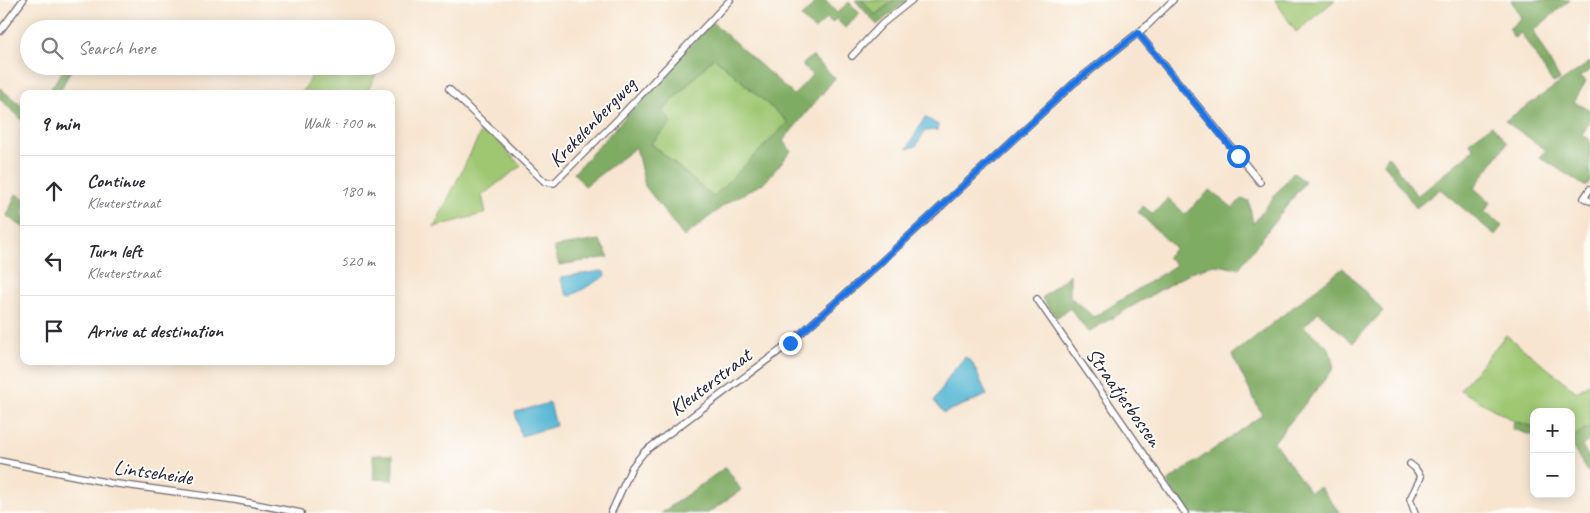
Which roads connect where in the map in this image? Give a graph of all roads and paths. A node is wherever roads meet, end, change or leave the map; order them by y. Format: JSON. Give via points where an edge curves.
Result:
{"nodes":[{"id":1,"x":23,"y":0,"type":"edge"},
{"id":2,"x":730,"y":0,"type":"edge"},
{"id":3,"x":912,"y":0,"type":"edge"},
{"id":4,"x":1173,"y":0,"type":"edge"},
{"id":5,"x":0,"y":31,"type":"edge"},
{"id":6,"x":1138,"y":33,"type":"junction"},
{"id":7,"x":852,"y":56,"type":"dead end"},
{"id":8,"x":449,"y":89,"type":"dead end"},
{"id":9,"x":1260,"y":182,"type":"dead end"},
{"id":10,"x":1590,"y":189,"type":"edge"},
{"id":11,"x":1590,"y":201,"type":"edge"},
{"id":12,"x":1037,"y":299,"type":"dead end"},
{"id":13,"x":0,"y":461,"type":"edge"},
{"id":14,"x":1410,"y":464,"type":"dead end"},
{"id":15,"x":301,"y":513,"type":"edge"},
{"id":16,"x":611,"y":513,"type":"edge"},
{"id":17,"x":1184,"y":513,"type":"edge"},
{"id":18,"x":1415,"y":513,"type":"edge"}],
"edges":[{"from":1,"to":5,"type":"street"},
{"from":2,"to":8,"type":"street","name":"Krekelenbergweg","via":[[554,184],[545,182]]},
{"from":3,"to":7,"type":"street","via":[[882,24]]},
{"from":4,"to":6,"type":"street","name":"Kleuterstraat"},
{"from":6,"to":9,"type":"street"},
{"from":6,"to":16,"type":"street","name":"Kleuterstraat","via":[[1073,84],[790,343],[644,452],[632,467]]},
{"from":10,"to":11,"type":"street","via":[[1584,198]]},
{"from":12,"to":17,"type":"street","name":"Straatjesbossen"},
{"from":13,"to":15,"type":"street","name":"Lintseheide","via":[[110,483],[235,500]]},
{"from":14,"to":18,"type":"street","via":[[1421,477],[1410,500]]}]}
